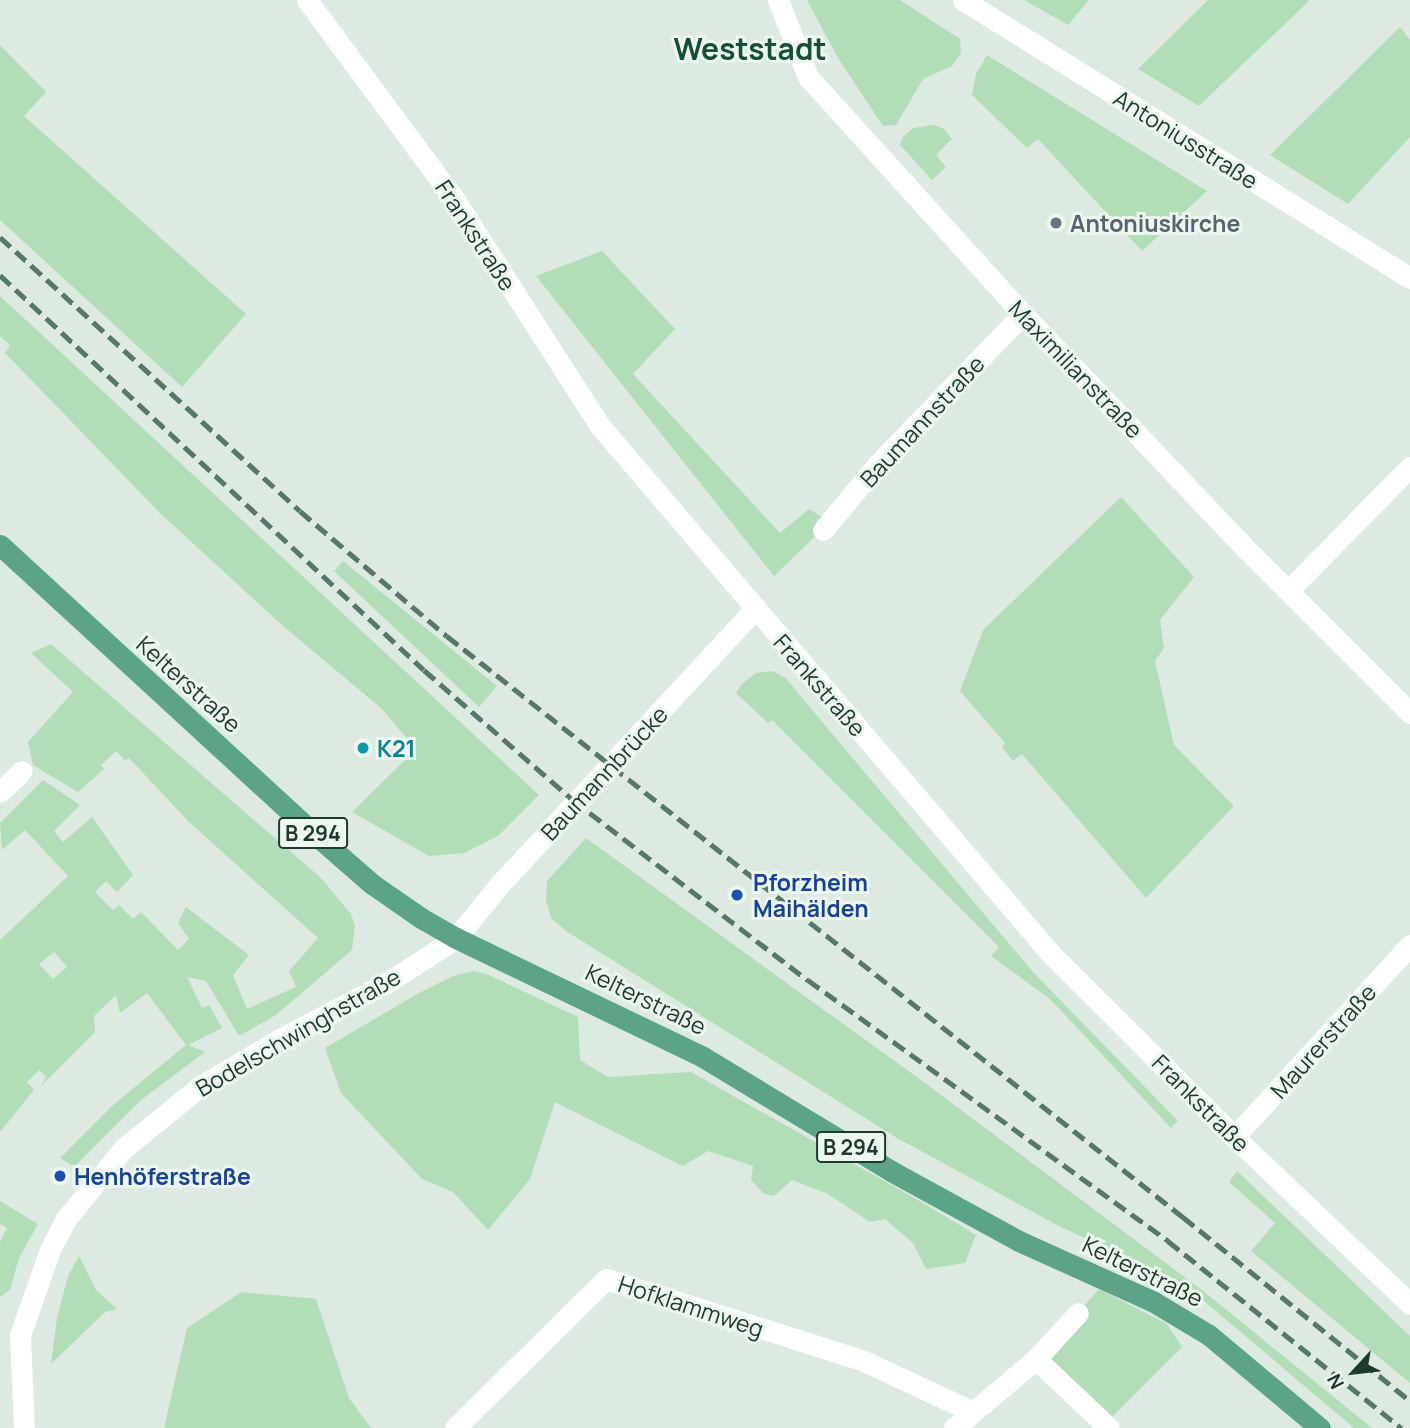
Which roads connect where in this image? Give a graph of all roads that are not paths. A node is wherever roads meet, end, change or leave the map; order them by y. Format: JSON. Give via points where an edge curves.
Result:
{"nodes":[{"id":1,"x":307,"y":0,"type":"edge"},
{"id":2,"x":778,"y":0,"type":"edge"},
{"id":3,"x":963,"y":0,"type":"edge"},
{"id":4,"x":1410,"y":278,"type":"edge"},
{"id":5,"x":1023,"y":314,"type":"junction"},
{"id":6,"x":1410,"y":467,"type":"edge"},
{"id":7,"x":823,"y":530,"type":"dead end"},
{"id":8,"x":0,"y":545,"type":"edge"},
{"id":9,"x":1288,"y":591,"type":"junction"},
{"id":10,"x":755,"y":609,"type":"junction"},
{"id":11,"x":1410,"y":713,"type":"edge"},
{"id":12,"x":22,"y":771,"type":"dead end"},
{"id":13,"x":0,"y":792,"type":"edge"},
{"id":14,"x":456,"y":938,"type":"junction"},
{"id":15,"x":1410,"y":945,"type":"edge"},
{"id":16,"x":1236,"y":1136,"type":"junction"},
{"id":17,"x":1410,"y":1304,"type":"edge"},
{"id":18,"x":1078,"y":1313,"type":"dead end"},
{"id":19,"x":10,"y":1333,"type":"edge"},
{"id":20,"x":1036,"y":1359,"type":"junction"},
{"id":21,"x":971,"y":1411,"type":"junction"},
{"id":22,"x":24,"y":1428,"type":"edge"},
{"id":23,"x":456,"y":1428,"type":"edge"},
{"id":24,"x":954,"y":1428,"type":"edge"},
{"id":25,"x":1109,"y":1428,"type":"edge"},
{"id":26,"x":1320,"y":1428,"type":"edge"}],
"edges":[{"from":1,"to":10,"type":"street","name":"Frankstraße","via":[[453,197],[600,426]]},
{"from":2,"to":5,"type":"street","name":"Maximilianstraße","via":[[808,77]]},
{"from":3,"to":4,"type":"street","name":"Antoniusstraße"},
{"from":5,"to":7,"type":"street","name":"Baumannstraße","via":[[877,465]]},
{"from":5,"to":9,"type":"street","name":"Maximilianstraße"},
{"from":6,"to":9,"type":"street"},
{"from":8,"to":14,"type":"main road","name":"Kelterstraße","number":"B 294","via":[[354,868]]},
{"from":9,"to":11,"type":"street","name":"Maximilianstraße"},
{"from":10,"to":14,"type":"street","name":"Baumannbrücke"},
{"from":10,"to":16,"type":"street","name":"Frankstraße","via":[[1051,954]]},
{"from":12,"to":13,"type":"street"},
{"from":14,"to":19,"type":"street","name":"Bodelschwinghstraße","via":[[388,982],[199,1087],[124,1148],[65,1220]]},
{"from":14,"to":26,"type":"main road","name":"Kelterstraße","number":"B 294","via":[[692,1051],[952,1205],[1172,1312],[1231,1352]]},
{"from":15,"to":16,"type":"street","name":"Maurerstraße"},
{"from":16,"to":17,"type":"street","name":"Frankstraße"},
{"from":18,"to":20,"type":"street"},
{"from":19,"to":22,"type":"street","name":"Bodelschwinghstraße"},
{"from":20,"to":21,"type":"street"},
{"from":20,"to":25,"type":"street"},
{"from":21,"to":23,"type":"street","name":"Hofklammweg","via":[[864,1361],[607,1279]]},
{"from":21,"to":24,"type":"street"}]}
